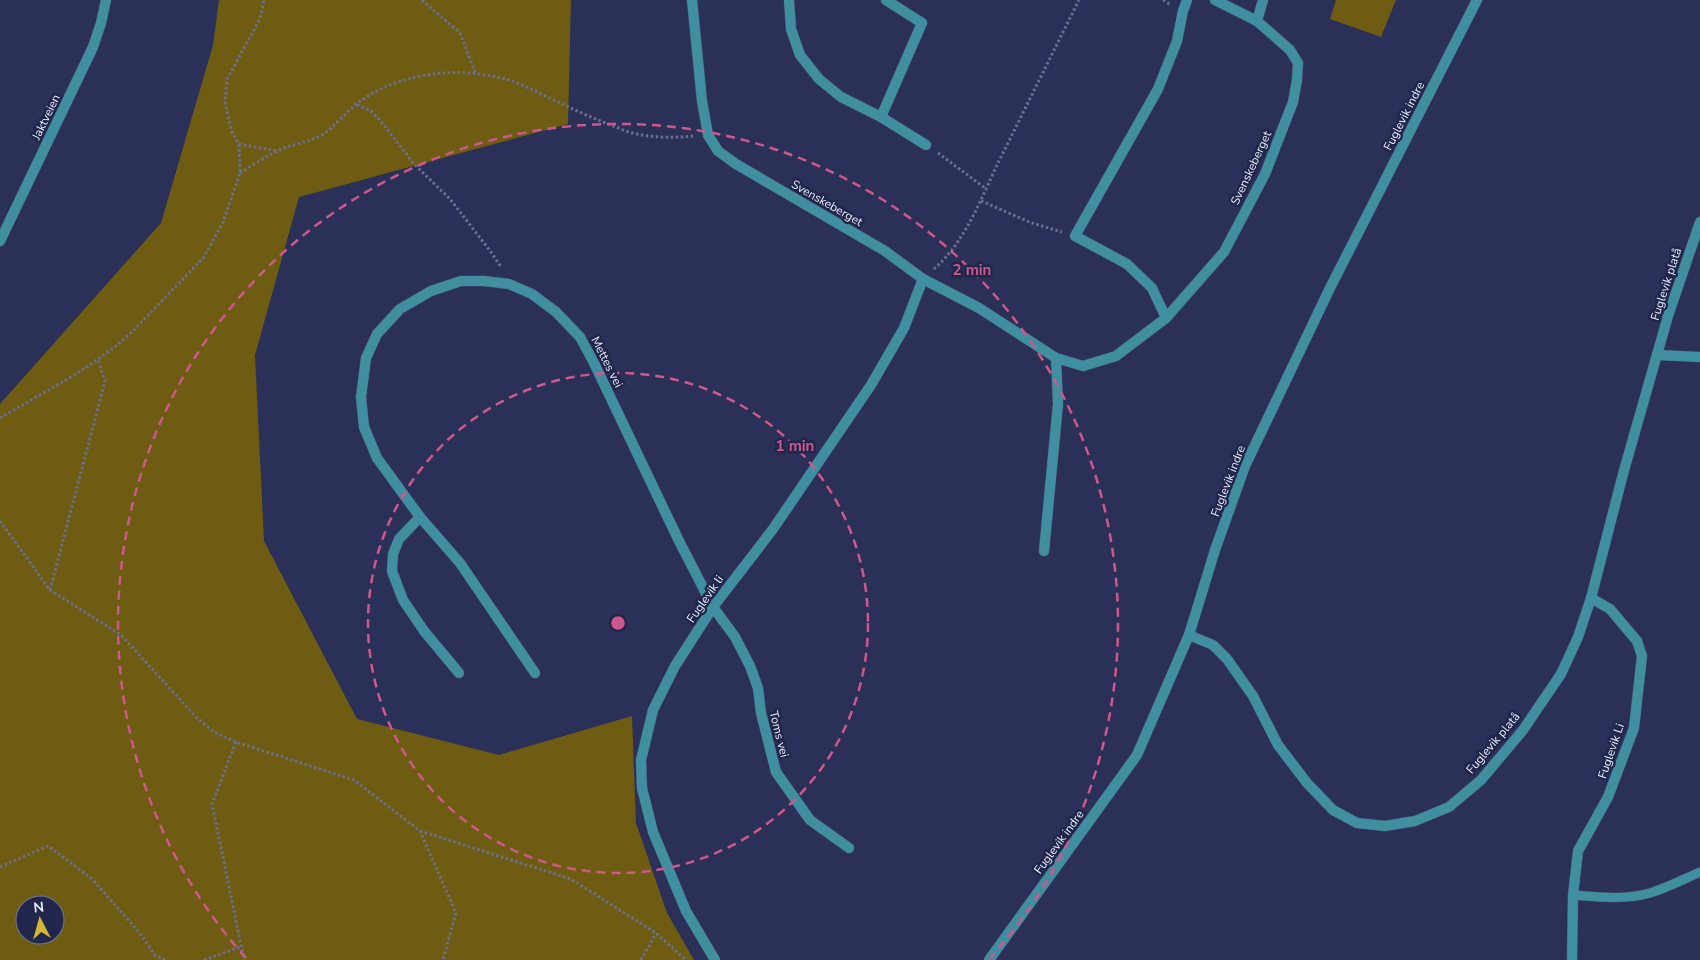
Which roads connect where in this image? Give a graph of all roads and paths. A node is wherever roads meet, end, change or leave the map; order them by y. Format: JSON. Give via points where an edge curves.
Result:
{"nodes":[{"id":1,"x":106,"y":0,"type":"edge"},
{"id":2,"x":264,"y":0,"type":"edge"},
{"id":3,"x":422,"y":0,"type":"edge"},
{"id":4,"x":692,"y":0,"type":"edge"},
{"id":5,"x":789,"y":0,"type":"edge"},
{"id":6,"x":886,"y":0,"type":"edge"},
{"id":7,"x":1079,"y":0,"type":"edge"},
{"id":8,"x":1188,"y":0,"type":"edge"},
{"id":9,"x":1215,"y":0,"type":"edge"},
{"id":10,"x":1263,"y":0,"type":"edge"},
{"id":11,"x":1477,"y":0,"type":"edge"},
{"id":12,"x":1257,"y":21,"type":"junction"},
{"id":13,"x":475,"y":72,"type":"junction"},
{"id":14,"x":357,"y":104,"type":"junction"},
{"id":15,"x":881,"y":117,"type":"junction"},
{"id":16,"x":708,"y":135,"type":"junction"},
{"id":17,"x":239,"y":144,"type":"junction"},
{"id":18,"x":926,"y":145,"type":"joint"},
{"id":19,"x":277,"y":151,"type":"junction"},
{"id":20,"x":240,"y":173,"type":"junction"},
{"id":21,"x":986,"y":188,"type":"junction"},
{"id":22,"x":980,"y":201,"type":"junction"},
{"id":23,"x":1700,"y":222,"type":"edge"},
{"id":24,"x":1075,"y":236,"type":"junction"},
{"id":25,"x":0,"y":241,"type":"edge"},
{"id":26,"x":923,"y":279,"type":"junction"},
{"id":27,"x":509,"y":284,"type":"junction"},
{"id":28,"x":1166,"y":318,"type":"junction"},
{"id":29,"x":1657,"y":355,"type":"junction"},
{"id":30,"x":1700,"y":357,"type":"edge"},
{"id":31,"x":1056,"y":358,"type":"junction"},
{"id":32,"x":98,"y":359,"type":"junction"},
{"id":33,"x":0,"y":418,"type":"edge"},
{"id":34,"x":420,"y":517,"type":"junction"},
{"id":35,"x":0,"y":521,"type":"edge"},
{"id":36,"x":1044,"y":551,"type":"dead end"},
{"id":37,"x":50,"y":590,"type":"junction"},
{"id":38,"x":1591,"y":598,"type":"junction"},
{"id":39,"x":714,"y":606,"type":"junction"},
{"id":40,"x":1190,"y":635,"type":"junction"},
{"id":41,"x":536,"y":672,"type":"dead end"},
{"id":42,"x":459,"y":673,"type":"dead end"},
{"id":43,"x":236,"y":742,"type":"junction"},
{"id":44,"x":420,"y":831,"type":"junction"},
{"id":45,"x":849,"y":848,"type":"dead end"},
{"id":46,"x":0,"y":867,"type":"edge"},
{"id":47,"x":1700,"y":872,"type":"edge"},
{"id":48,"x":1573,"y":895,"type":"junction"},
{"id":49,"x":656,"y":933,"type":"junction"},
{"id":50,"x":240,"y":947,"type":"junction"},
{"id":51,"x":165,"y":960,"type":"edge"},
{"id":52,"x":204,"y":960,"type":"edge"},
{"id":53,"x":244,"y":960,"type":"edge"},
{"id":54,"x":443,"y":960,"type":"edge"},
{"id":55,"x":641,"y":960,"type":"edge"},
{"id":56,"x":686,"y":960,"type":"edge"},
{"id":57,"x":715,"y":960,"type":"edge"},
{"id":58,"x":989,"y":960,"type":"edge"},
{"id":59,"x":1572,"y":960,"type":"edge"}],
"edges":[{"from":1,"to":25,"type":"street","name":"Jaktveien","via":[[93,47]]},
{"from":2,"to":17,"type":"path","via":[[260,19],[227,79],[226,102],[232,132]]},
{"from":3,"to":13,"type":"path","via":[[460,33]]},
{"from":4,"to":16,"type":"street","name":"Svenskeberget"},
{"from":5,"to":15,"type":"street","via":[[791,29],[800,55],[819,79],[841,97]]},
{"from":6,"to":15,"type":"street","via":[[922,23]]},
{"from":7,"to":21,"type":"path"},
{"from":8,"to":24,"type":"street","via":[[1177,41],[1158,89]]},
{"from":9,"to":12,"type":"street","name":"Svenskeberget"},
{"from":10,"to":12,"type":"street"},
{"from":11,"to":40,"type":"street","name":"Fuglevik indre","via":[[1330,288],[1246,466],[1215,550]]},
{"from":12,"to":28,"type":"street","name":"Svenskeberget","via":[[1290,50],[1298,63],[1293,102],[1265,174],[1224,252]]},
{"from":13,"to":14,"type":"path","via":[[403,80]]},
{"from":13,"to":16,"type":"path","via":[[526,87],[598,121],[636,134],[667,138]]},
{"from":14,"to":19,"type":"path","via":[[332,127],[310,141]]},
{"from":14,"to":27,"type":"path","via":[[380,120],[414,164],[450,199],[491,252]]},
{"from":15,"to":18,"type":"street"},
{"from":16,"to":26,"type":"street","name":"Svenskeberget","via":[[718,151],[736,164],[885,251]]},
{"from":17,"to":19,"type":"path"},
{"from":17,"to":20,"type":"path"},
{"from":18,"to":21,"type":"path"},
{"from":19,"to":20,"type":"path"},
{"from":20,"to":32,"type":"path","via":[[223,222],[201,261],[134,330]]},
{"from":21,"to":22,"type":"path"},
{"from":22,"to":24,"type":"path","via":[[1032,223]]},
{"from":22,"to":26,"type":"path","via":[[943,261]]},
{"from":23,"to":29,"type":"street","name":"Fuglevik platå"},
{"from":24,"to":28,"type":"street","via":[[1127,264],[1152,288]]},
{"from":26,"to":31,"type":"street","name":"Svenskeberget","via":[[979,308]]},
{"from":26,"to":39,"type":"street","name":"Fuglevik li","via":[[904,328],[871,385],[772,529]]},
{"from":27,"to":34,"type":"street","name":"Mettes vei","via":[[461,281],[431,291],[400,309],[377,334],[366,358],[361,397],[364,427],[377,458]]},
{"from":27,"to":39,"type":"street","name":"Mettes vei","via":[[532,294],[556,312],[580,337],[679,542]]},
{"from":28,"to":31,"type":"street","name":"Svenskeberget","via":[[1116,356],[1083,366]]},
{"from":29,"to":30,"type":"street"},
{"from":29,"to":38,"type":"street","name":"Fuglevik platå"},
{"from":31,"to":36,"type":"street","via":[[1058,404]]},
{"from":32,"to":33,"type":"path"},
{"from":32,"to":37,"type":"path","via":[[105,381]]},
{"from":34,"to":41,"type":"street","name":"Mettes vei","via":[[460,563]]},
{"from":34,"to":42,"type":"street","via":[[399,539],[393,554],[392,571],[403,600]]},
{"from":35,"to":37,"type":"path"},
{"from":37,"to":43,"type":"path","via":[[121,636],[197,718],[214,732]]},
{"from":38,"to":40,"type":"street","name":"Fuglevik platå","via":[[1561,674],[1523,730],[1481,780],[1449,807],[1415,821],[1385,826],[1357,823],[1333,810],[1278,745],[1253,696],[1227,659],[1213,645]]},
{"from":38,"to":48,"type":"street","name":"Fuglevik Li","via":[[1610,609],[1637,641],[1642,656],[1634,728],[1608,797],[1578,851]]},
{"from":39,"to":45,"type":"street","name":"Toms vei","via":[[735,636],[750,666],[758,688],[776,772],[810,820]]},
{"from":39,"to":57,"type":"street","name":"Fuglevik li","via":[[675,666],[653,710],[641,760],[642,788],[653,832],[686,911]]},
{"from":40,"to":58,"type":"street","name":"Fuglevik indre","via":[[1137,755]]},
{"from":43,"to":44,"type":"path","via":[[354,780]]},
{"from":43,"to":50,"type":"path","via":[[212,804]]},
{"from":44,"to":49,"type":"path","via":[[571,879]]},
{"from":44,"to":54,"type":"path","via":[[456,913]]},
{"from":46,"to":51,"type":"path","via":[[48,846],[91,878],[140,933],[155,955]]},
{"from":47,"to":48,"type":"lane","via":[[1639,896]]},
{"from":48,"to":59,"type":"street","name":"Fuglevik Li"},
{"from":49,"to":55,"type":"path"},
{"from":49,"to":56,"type":"path"},
{"from":50,"to":52,"type":"path"},
{"from":50,"to":53,"type":"path"}]}
